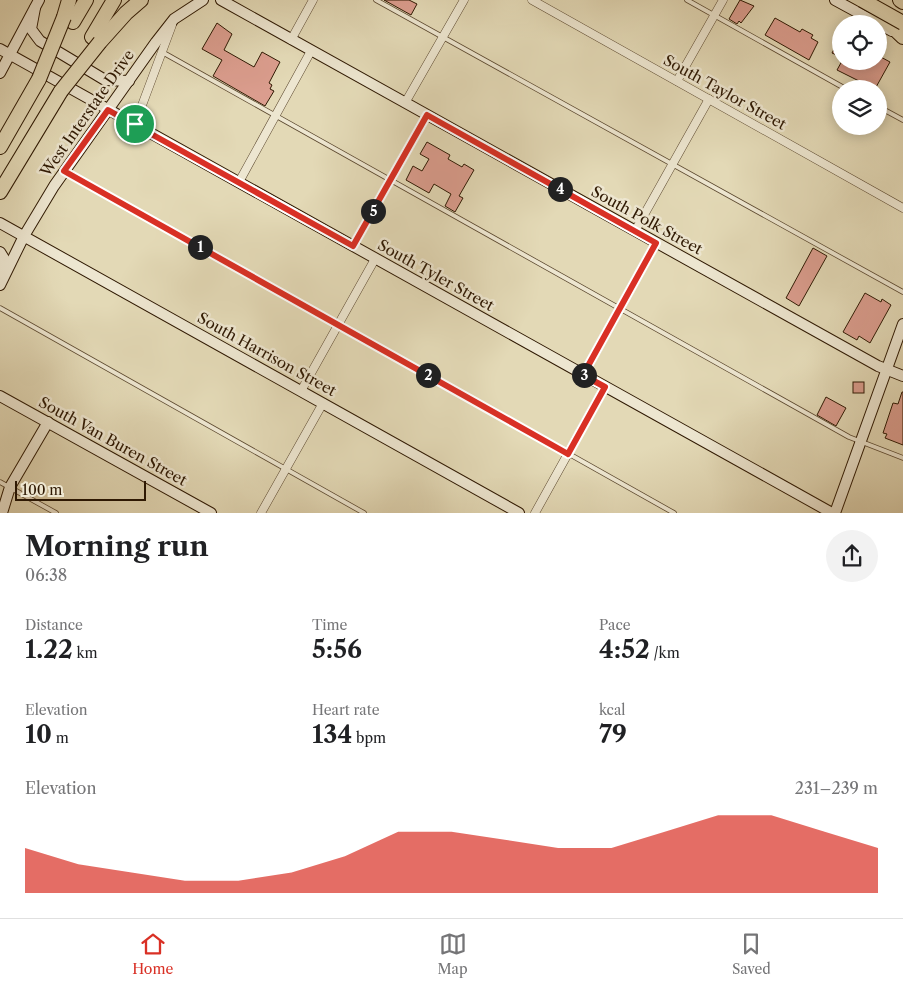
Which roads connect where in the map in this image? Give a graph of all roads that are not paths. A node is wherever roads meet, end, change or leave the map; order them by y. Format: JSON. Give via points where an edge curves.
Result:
{"nodes":[{"id":1,"x":69,"y":0,"type":"edge"},
{"id":2,"x":86,"y":0,"type":"edge"},
{"id":3,"x":114,"y":0,"type":"edge"},
{"id":4,"x":141,"y":0,"type":"edge"},
{"id":5,"x":203,"y":0,"type":"edge"},
{"id":6,"x":221,"y":0,"type":"edge"},
{"id":7,"x":313,"y":0,"type":"edge"},
{"id":8,"x":376,"y":0,"type":"edge"},
{"id":9,"x":464,"y":0,"type":"edge"},
{"id":10,"x":532,"y":0,"type":"edge"},
{"id":11,"x":687,"y":0,"type":"edge"},
{"id":12,"x":723,"y":0,"type":"edge"},
{"id":13,"x":835,"y":0,"type":"edge"},
{"id":14,"x":863,"y":0,"type":"edge"},
{"id":15,"x":37,"y":4,"type":"edge"},
{"id":16,"x":714,"y":15,"type":"junction"},
{"id":17,"x":174,"y":19,"type":"junction"},
{"id":18,"x":69,"y":20,"type":"junction"},
{"id":19,"x":903,"y":23,"type":"edge"},
{"id":20,"x":442,"y":37,"type":"junction"},
{"id":21,"x":903,"y":37,"type":"edge"},
{"id":22,"x":96,"y":40,"type":"junction"},
{"id":23,"x":291,"y":40,"type":"junction"},
{"id":24,"x":0,"y":49,"type":"edge"},
{"id":25,"x":311,"y":51,"type":"junction"},
{"id":26,"x":162,"y":52,"type":"junction"},
{"id":27,"x":10,"y":55,"type":"junction"},
{"id":28,"x":0,"y":72,"type":"edge"},
{"id":29,"x":129,"y":81,"type":"junction"},
{"id":30,"x":677,"y":81,"type":"junction"},
{"id":31,"x":832,"y":81,"type":"edge"},
{"id":32,"x":709,"y":99,"type":"junction"},
{"id":33,"x":405,"y":103,"type":"junction"},
{"id":34,"x":108,"y":110,"type":"junction"},
{"id":35,"x":887,"y":111,"type":"edge"},
{"id":36,"x":427,"y":115,"type":"junction"},
{"id":37,"x":276,"y":116,"type":"junction"},
{"id":38,"x":903,"y":120,"type":"edge"},
{"id":39,"x":135,"y":124,"type":"junction"},
{"id":40,"x":0,"y":147,"type":"edge"},
{"id":41,"x":672,"y":165,"type":"junction"},
{"id":42,"x":64,"y":171,"type":"junction"},
{"id":43,"x":390,"y":180,"type":"junction"},
{"id":44,"x":239,"y":182,"type":"junction"},
{"id":45,"x":0,"y":192,"type":"edge"},
{"id":46,"x":903,"y":208,"type":"edge"},
{"id":47,"x":0,"y":223,"type":"edge"},
{"id":48,"x":635,"y":231,"type":"junction"},
{"id":49,"x":24,"y":236,"type":"junction"},
{"id":50,"x":656,"y":243,"type":"junction"},
{"id":51,"x":353,"y":246,"type":"junction"},
{"id":52,"x":0,"y":252,"type":"edge"},
{"id":53,"x":375,"y":259,"type":"junction"},
{"id":54,"x":0,"y":284,"type":"edge"},
{"id":55,"x":903,"y":292,"type":"edge"},
{"id":56,"x":0,"y":308,"type":"edge"},
{"id":57,"x":620,"y":308,"type":"junction"},
{"id":58,"x":338,"y":324,"type":"junction"},
{"id":59,"x":903,"y":324,"type":"edge"},
{"id":60,"x":887,"y":370,"type":"junction"},
{"id":61,"x":583,"y":375,"type":"junction"},
{"id":62,"x":903,"y":376,"type":"edge"},
{"id":63,"x":605,"y":387,"type":"junction"},
{"id":64,"x":301,"y":390,"type":"junction"},
{"id":65,"x":0,"y":396,"type":"edge"},
{"id":66,"x":323,"y":403,"type":"junction"},
{"id":67,"x":48,"y":422,"type":"junction"},
{"id":68,"x":860,"y":442,"type":"junction"},
{"id":69,"x":568,"y":454,"type":"junction"},
{"id":70,"x":903,"y":458,"type":"edge"},
{"id":71,"x":286,"y":469,"type":"junction"},
{"id":72,"x":0,"y":482,"type":"edge"},
{"id":73,"x":10,"y":487,"type":"junction"},
{"id":74,"x":2,"y":513,"type":"edge"},
{"id":75,"x":56,"y":513,"type":"edge"},
{"id":76,"x":211,"y":513,"type":"edge"},
{"id":77,"x":261,"y":513,"type":"edge"},
{"id":78,"x":364,"y":513,"type":"edge"},
{"id":79,"x":519,"y":513,"type":"edge"},
{"id":80,"x":535,"y":513,"type":"edge"},
{"id":81,"x":674,"y":513,"type":"edge"},
{"id":82,"x":833,"y":513,"type":"edge"}],
"edges":[{"from":1,"to":18,"type":"highway"},
{"from":2,"to":18,"type":"highway"},
{"from":3,"to":22,"type":"highway"},
{"from":4,"to":22,"type":"highway"},
{"from":5,"to":17,"type":"main road","name":"West Interstate Drive"},
{"from":6,"to":23,"type":"main road","name":"South Polk Street"},
{"from":7,"to":23,"type":"street"},
{"from":8,"to":20,"type":"lane"},
{"from":9,"to":20,"type":"street"},
{"from":10,"to":30,"type":"street","name":"South Taylor Street"},
{"from":11,"to":16,"type":"lane"},
{"from":12,"to":16,"type":"street"},
{"from":13,"to":21,"type":"main road"},
{"from":14,"to":19,"type":"highway","bridge":true},
{"from":14,"to":21,"type":"highway"},
{"from":15,"to":27,"type":"main road"},
{"from":15,"to":29,"type":"main road","via":[[31,29],[40,41],[105,80]]},
{"from":16,"to":30,"type":"street"},
{"from":16,"to":31,"type":"lane"},
{"from":17,"to":26,"type":"street"},
{"from":17,"to":29,"type":"main road","name":"West Interstate Drive"},
{"from":18,"to":40,"type":"highway","bridge":true,"via":[[40,79]]},
{"from":20,"to":33,"type":"street"},
{"from":20,"to":41,"type":"lane"},
{"from":22,"to":45,"type":"highway","bridge":true},
{"from":23,"to":25,"type":"main road","name":"South Polk Street"},
{"from":24,"to":27,"type":"main road","name":"South Tyler Street"},
{"from":25,"to":33,"type":"main road","name":"South Polk Street"},
{"from":25,"to":37,"type":"street"},
{"from":26,"to":37,"type":"lane"},
{"from":26,"to":39,"type":"street"},
{"from":27,"to":28,"type":"main road"},
{"from":27,"to":34,"type":"main road","name":"South Tyler Street"},
{"from":29,"to":34,"type":"main road","name":"West Interstate Drive"},
{"from":30,"to":32,"type":"street","name":"South Taylor Street"},
{"from":32,"to":41,"type":"street"},
{"from":32,"to":46,"type":"street","name":"South Taylor Street"},
{"from":33,"to":36,"type":"main road","name":"South Polk Street"},
{"from":34,"to":39,"type":"main road","name":"South Tyler Street"},
{"from":34,"to":42,"type":"main road","name":"West Interstate Drive"},
{"from":35,"to":38,"type":"lane"},
{"from":36,"to":43,"type":"street"},
{"from":36,"to":48,"type":"main road","name":"South Polk Street"},
{"from":37,"to":43,"type":"lane"},
{"from":37,"to":44,"type":"street"},
{"from":39,"to":44,"type":"main road","name":"South Tyler Street"},
{"from":41,"to":48,"type":"street"},
{"from":41,"to":55,"type":"lane"},
{"from":42,"to":49,"type":"main road","name":"West Interstate Drive"},
{"from":42,"to":58,"type":"lane"},
{"from":43,"to":51,"type":"street"},
{"from":43,"to":57,"type":"lane"},
{"from":44,"to":51,"type":"main road","name":"South Tyler Street"},
{"from":47,"to":49,"type":"main road","name":"South Harrison Street"},
{"from":48,"to":50,"type":"main road","name":"South Polk Street"},
{"from":49,"to":54,"type":"main road","name":"West Interstate Drive"},
{"from":49,"to":64,"type":"main road","name":"South Harrison Street"},
{"from":50,"to":57,"type":"street"},
{"from":50,"to":60,"type":"main road","name":"South Polk Street"},
{"from":51,"to":53,"type":"main road","name":"South Tyler Street"},
{"from":52,"to":54,"type":"main road","via":[[5,260]]},
{"from":53,"to":58,"type":"street"},
{"from":53,"to":61,"type":"main road","name":"South Tyler Street"},
{"from":56,"to":71,"type":"lane"},
{"from":57,"to":61,"type":"street"},
{"from":57,"to":68,"type":"lane"},
{"from":58,"to":64,"type":"street"},
{"from":58,"to":69,"type":"lane"},
{"from":59,"to":60,"type":"main road"},
{"from":60,"to":62,"type":"main road","name":"South Polk Street"},
{"from":60,"to":68,"type":"main road"},
{"from":61,"to":63,"type":"main road","name":"South Tyler Street"},
{"from":63,"to":69,"type":"street"},
{"from":63,"to":82,"type":"main road","name":"South Tyler Street"},
{"from":64,"to":66,"type":"main road","name":"South Harrison Street"},
{"from":65,"to":67,"type":"main road","name":"South Van Buren Street"},
{"from":66,"to":71,"type":"street"},
{"from":66,"to":79,"type":"main road","name":"South Harrison Street"},
{"from":67,"to":73,"type":"main road"},
{"from":67,"to":76,"type":"main road","name":"South Van Buren Street"},
{"from":68,"to":70,"type":"lane"},
{"from":68,"to":82,"type":"main road"},
{"from":69,"to":80,"type":"street"},
{"from":69,"to":81,"type":"lane"},
{"from":71,"to":77,"type":"street"},
{"from":71,"to":78,"type":"lane"},
{"from":72,"to":73,"type":"lane"},
{"from":73,"to":74,"type":"main road"},
{"from":73,"to":75,"type":"lane"}]}
